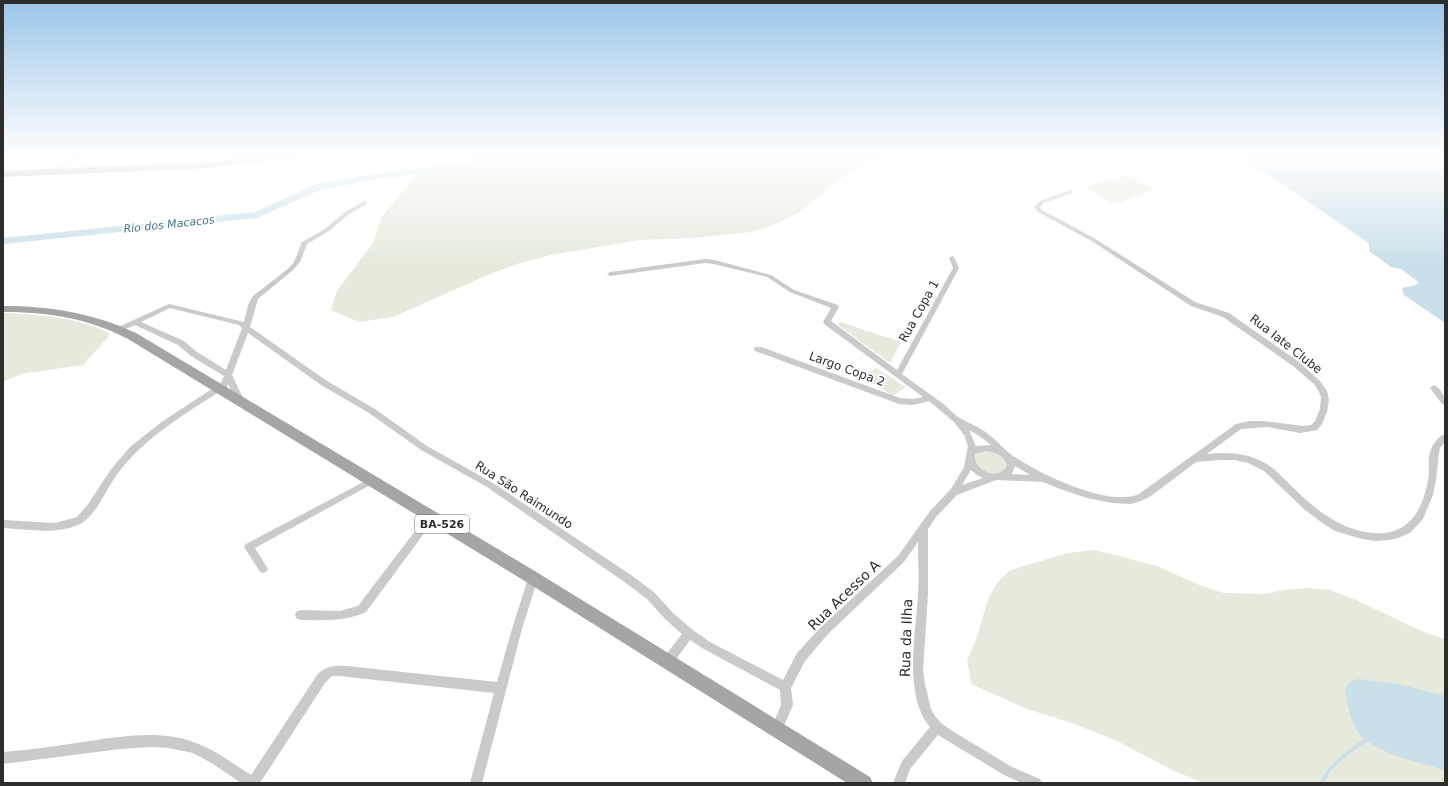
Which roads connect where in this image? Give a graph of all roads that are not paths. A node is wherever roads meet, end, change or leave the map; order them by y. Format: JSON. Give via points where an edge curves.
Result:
{"nodes":[{"id":1,"x":1068,"y":193,"type":"edge"},
{"id":2,"x":366,"y":203,"type":"dead end"},
{"id":3,"x":952,"y":258,"type":"dead end"},
{"id":4,"x":610,"y":274,"type":"dead end"},
{"id":5,"x":3,"y":310,"type":"edge"},
{"id":6,"x":134,"y":322,"type":"junction"},
{"id":7,"x":246,"y":328,"type":"junction"},
{"id":8,"x":119,"y":330,"type":"junction"},
{"id":9,"x":758,"y":349,"type":"dead end"},
{"id":10,"x":228,"y":375,"type":"junction"},
{"id":11,"x":898,"y":375,"type":"junction"},
{"id":12,"x":1434,"y":388,"type":"dead end"},
{"id":13,"x":220,"y":389,"type":"junction"},
{"id":14,"x":928,"y":398,"type":"junction"},
{"id":15,"x":241,"y":402,"type":"junction"},
{"id":16,"x":1445,"y":402,"type":"edge"},
{"id":17,"x":956,"y":419,"type":"junction"},
{"id":18,"x":1445,"y":437,"type":"edge"},
{"id":19,"x":1003,"y":453,"type":"junction"},
{"id":20,"x":971,"y":455,"type":"junction"},
{"id":21,"x":1194,"y":459,"type":"junction"},
{"id":22,"x":998,"y":477,"type":"junction"},
{"id":23,"x":371,"y":480,"type":"junction"},
{"id":24,"x":1046,"y":480,"type":"junction"},
{"id":25,"x":954,"y":492,"type":"junction"},
{"id":26,"x":431,"y":517,"type":"junction"},
{"id":27,"x":3,"y":524,"type":"edge"},
{"id":28,"x":923,"y":527,"type":"junction"},
{"id":29,"x":263,"y":569,"type":"dead end"},
{"id":30,"x":533,"y":578,"type":"junction"},
{"id":31,"x":300,"y":615,"type":"dead end"},
{"id":32,"x":689,"y":633,"type":"junction"},
{"id":33,"x":668,"y":661,"type":"junction"},
{"id":34,"x":785,"y":687,"type":"junction"},
{"id":35,"x":500,"y":688,"type":"junction"},
{"id":36,"x":937,"y":727,"type":"junction"},
{"id":37,"x":777,"y":729,"type":"junction"},
{"id":38,"x":3,"y":758,"type":"edge"},
{"id":39,"x":252,"y":783,"type":"edge"},
{"id":40,"x":476,"y":783,"type":"edge"},
{"id":41,"x":864,"y":783,"type":"edge"},
{"id":42,"x":899,"y":783,"type":"edge"},
{"id":43,"x":1036,"y":783,"type":"edge"}],
"edges":[{"from":1,"to":21,"type":"street","name":"Rua Iate Clube","via":[[1042,202],[1037,207],[1193,304],[1226,315],[1298,367],[1322,388],[1325,399],[1323,413],[1315,427],[1303,430],[1278,425],[1239,426]]},
{"from":2,"to":7,"type":"street","via":[[304,243],[297,262],[291,269],[253,301]]},
{"from":3,"to":11,"type":"street","name":"Rua Copa 1","via":[[956,268]]},
{"from":4,"to":11,"type":"street","via":[[714,262],[769,276],[792,291],[835,307],[827,322]]},
{"from":5,"to":8,"type":"main road","number":"BA-526","via":[[64,312],[89,318]]},
{"from":6,"to":7,"type":"street","name":"Rua São Raimundo","via":[[169,306],[237,322]]},
{"from":6,"to":8,"type":"street","name":"Rua São Raimundo"},
{"from":6,"to":10,"type":"street","via":[[181,343]]},
{"from":7,"to":10,"type":"street"},
{"from":7,"to":32,"type":"street","name":"Rua São Raimundo","via":[[324,383],[372,411],[424,448],[490,485],[627,578],[651,596]]},
{"from":8,"to":13,"type":"main road","number":"BA-526"},
{"from":9,"to":14,"type":"street","name":"Largo Copa 2","via":[[898,400],[913,402]]},
{"from":10,"to":13,"type":"street"},
{"from":10,"to":15,"type":"street"},
{"from":11,"to":14,"type":"street"},
{"from":12,"to":16,"type":"street"},
{"from":13,"to":15,"type":"main road","number":"BA-526"},
{"from":13,"to":27,"type":"street","via":[[166,423],[134,448],[114,471],[86,513],[74,524],[56,527]]},
{"from":14,"to":17,"type":"street"},
{"from":15,"to":23,"type":"main road","number":"BA-526"},
{"from":17,"to":19,"type":"street","via":[[992,441]]},
{"from":17,"to":20,"type":"street","via":[[972,444]]},
{"from":18,"to":21,"type":"street","via":[[1437,445],[1434,453],[1431,487],[1421,512],[1406,531],[1381,537],[1355,534],[1323,520],[1259,463],[1243,457]]},
{"from":19,"to":20,"type":"street","via":[[984,447]]},
{"from":19,"to":22,"type":"street","via":[[1011,465],[1010,470]]},
{"from":19,"to":24,"type":"street"},
{"from":20,"to":22,"type":"street","via":[[971,463],[981,473]]},
{"from":20,"to":25,"type":"street","name":"Rua Acesso A","via":[[968,467]]},
{"from":21,"to":24,"type":"street","name":"Rua Iate Clube","via":[[1148,493],[1130,500],[1100,497]]},
{"from":22,"to":24,"type":"street"},
{"from":22,"to":25,"type":"street","name":"Rua Acesso A"},
{"from":23,"to":26,"type":"main road","number":"BA-526"},
{"from":23,"to":29,"type":"street","via":[[249,547]]},
{"from":25,"to":28,"type":"street","name":"Rua Acesso A"},
{"from":26,"to":30,"type":"main road","number":"BA-526"},
{"from":26,"to":31,"type":"street","via":[[362,609],[341,615]]},
{"from":28,"to":34,"type":"street","name":"Rua Acesso A","via":[[892,568],[824,631],[801,657]]},
{"from":28,"to":36,"type":"street","name":"Rua da Ilha","via":[[923,594],[918,671],[926,710]]},
{"from":30,"to":33,"type":"main road","number":"BA-526"},
{"from":30,"to":35,"type":"street"},
{"from":32,"to":33,"type":"street"},
{"from":32,"to":34,"type":"street","name":"Rua São Raimundo","via":[[706,645]]},
{"from":33,"to":37,"type":"main road","number":"BA-526"},
{"from":34,"to":37,"type":"street","via":[[787,705]]},
{"from":35,"to":39,"type":"street","via":[[330,671],[321,679]]},
{"from":35,"to":40,"type":"street"},
{"from":36,"to":42,"type":"street","via":[[906,765]]},
{"from":36,"to":43,"type":"street","name":"Rua da Ilha","via":[[995,764]]},
{"from":37,"to":41,"type":"main road","number":"BA-526"},
{"from":38,"to":39,"type":"street","via":[[107,744],[167,742],[193,747]]}]}
